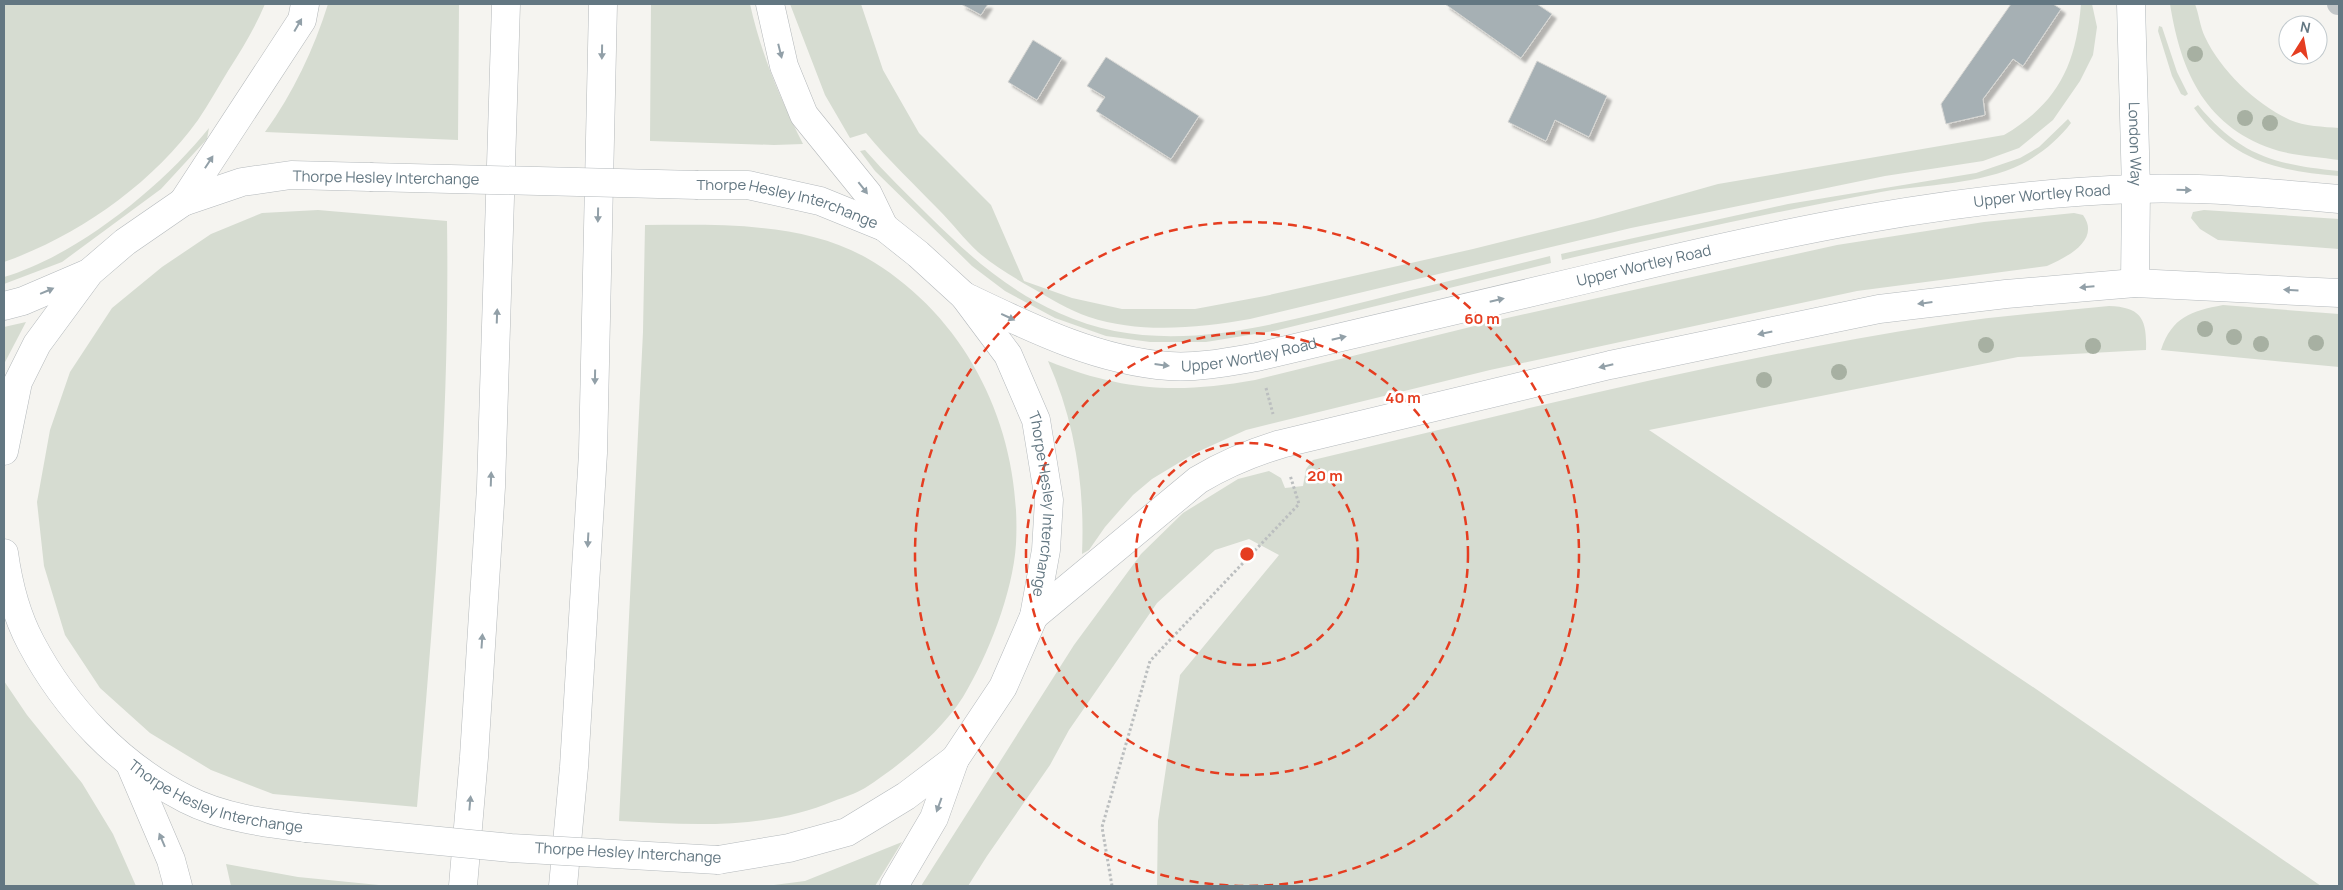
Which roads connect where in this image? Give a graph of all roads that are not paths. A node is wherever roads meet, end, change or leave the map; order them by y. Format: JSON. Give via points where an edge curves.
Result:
{"nodes":[{"id":1,"x":305,"y":4,"type":"edge"},
{"id":2,"x":506,"y":4,"type":"edge"},
{"id":3,"x":603,"y":4,"type":"edge"},
{"id":4,"x":770,"y":4,"type":"edge"},
{"id":5,"x":2131,"y":4,"type":"edge"},
{"id":6,"x":2136,"y":189,"type":"junction"},
{"id":7,"x":2339,"y":199,"type":"edge"},
{"id":8,"x":183,"y":202,"type":"junction"},
{"id":9,"x":884,"y":227,"type":"junction"},
{"id":10,"x":90,"y":272,"type":"junction"},
{"id":11,"x":2135,"y":283,"type":"junction"},
{"id":12,"x":2339,"y":293,"type":"edge"},
{"id":13,"x":964,"y":296,"type":"junction"},
{"id":14,"x":4,"y":306,"type":"edge"},
{"id":15,"x":4,"y":451,"type":"edge"},
{"id":16,"x":4,"y":553,"type":"edge"},
{"id":17,"x":1034,"y":616,"type":"junction"},
{"id":18,"x":4,"y":617,"type":"edge"},
{"id":19,"x":30,"y":642,"type":"junction"},
{"id":20,"x":955,"y":759,"type":"junction"},
{"id":21,"x":130,"y":764,"type":"junction"},
{"id":22,"x":178,"y":886,"type":"edge"},
{"id":23,"x":463,"y":886,"type":"edge"},
{"id":24,"x":563,"y":886,"type":"edge"},
{"id":25,"x":894,"y":886,"type":"edge"}],
"edges":[{"from":8,"to":1,"type":"main road","one_way":true,"via":[[302,20]]},
{"from":23,"to":2,"type":"main road","one_way":true,"via":[[491,487]]},
{"from":3,"to":24,"type":"main road","one_way":true,"via":[[593,453],[574,767]]},
{"from":4,"to":9,"type":"main road","one_way":true,"via":[[784,66],[804,115],[868,194]]},
{"from":5,"to":6,"type":"main road","name":"London Way"},
{"from":6,"to":7,"type":"main road","name":"Upper Wortley Road","one_way":true,"via":[[2258,192]]},
{"from":6,"to":11,"type":"main road","name":"London Way"},
{"from":13,"to":6,"type":"main road","name":"Upper Wortley Road","one_way":true,"via":[[1033,329],[1130,361],[1171,366],[1214,364],[1257,357],[1665,260],[1827,226],[1987,200]]},
{"from":8,"to":9,"type":"main road","name":"Thorpe Hesley Interchange","bridge":true,"via":[[242,182],[291,175],[748,186],[820,201]]},
{"from":8,"to":10,"type":"main road","name":"Thorpe Hesley Interchange","via":[[125,242]]},
{"from":9,"to":13,"type":"main road","name":"Thorpe Hesley Interchange"},
{"from":14,"to":10,"type":"main road","one_way":true},
{"from":10,"to":15,"type":"main road","name":"Thorpe Hesley Interchange","via":[[37,344],[18,382]]},
{"from":12,"to":11,"type":"main road","one_way":true},
{"from":11,"to":17,"type":"main road","one_way":true,"via":[[1879,309],[1610,365],[1253,452],[1198,480]]},
{"from":13,"to":17,"type":"main road","name":"Thorpe Hesley Interchange","via":[[1008,355],[1036,420],[1049,500],[1046,550]]},
{"from":16,"to":19,"type":"main road","name":"Thorpe Hesley Interchange","via":[[8,582]]},
{"from":17,"to":20,"type":"main road","name":"Thorpe Hesley Interchange","via":[[1003,687]]},
{"from":18,"to":19,"type":"main road"},
{"from":19,"to":21,"type":"main road","name":"Thorpe Hesley Interchange","via":[[90,728]]},
{"from":20,"to":21,"type":"main road","name":"Thorpe Hesley Interchange","bridge":true,"via":[[906,796],[847,832],[789,848],[718,860],[511,848],[249,821],[186,800]]},
{"from":20,"to":25,"type":"main road","one_way":true,"via":[[934,818]]},
{"from":22,"to":21,"type":"main road","one_way":true,"via":[[171,860]]}]}
